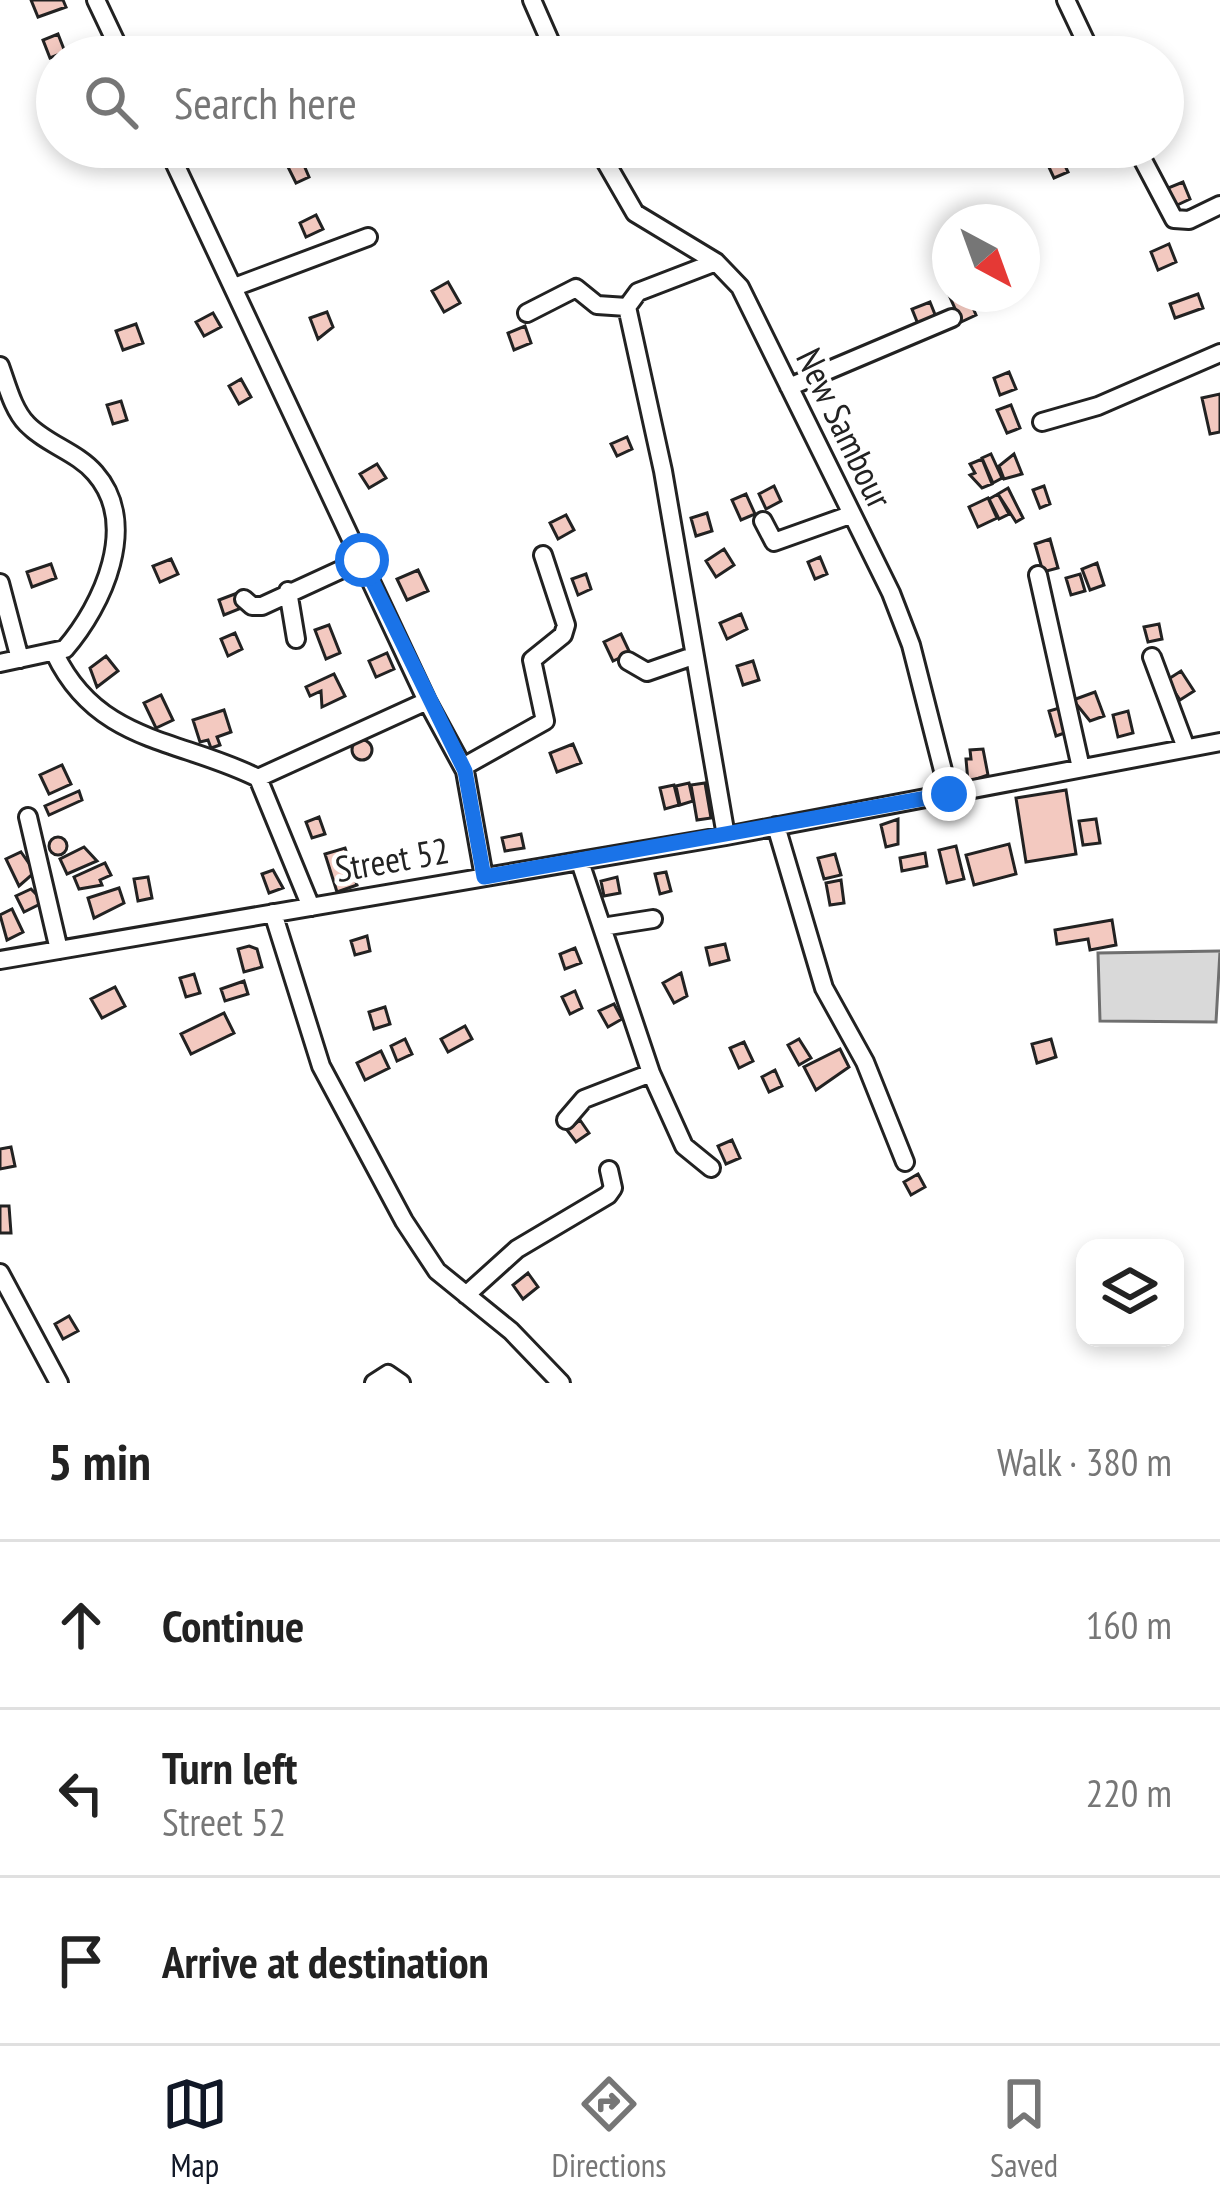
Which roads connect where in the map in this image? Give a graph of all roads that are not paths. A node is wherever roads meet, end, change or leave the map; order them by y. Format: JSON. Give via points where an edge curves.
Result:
{"nodes":[{"id":1,"x":96,"y":0,"type":"edge"},
{"id":2,"x":532,"y":0,"type":"edge"},
{"id":3,"x":1066,"y":0,"type":"edge"},
{"id":4,"x":113,"y":36,"type":"edge"},
{"id":5,"x":548,"y":36,"type":"edge"},
{"id":6,"x":1083,"y":36,"type":"edge"},
{"id":7,"x":178,"y":168,"type":"edge"},
{"id":8,"x":609,"y":168,"type":"edge"},
{"id":9,"x":1147,"y":168,"type":"edge"},
{"id":10,"x":1220,"y":205,"type":"edge"},
{"id":11,"x":368,"y":237,"type":"dead end"},
{"id":12,"x":716,"y":262,"type":"junction"},
{"id":13,"x":237,"y":286,"type":"junction"},
{"id":14,"x":627,"y":308,"type":"junction"},
{"id":15,"x":527,"y":313,"type":"dead end"},
{"id":16,"x":952,"y":318,"type":"dead end"},
{"id":17,"x":1220,"y":353,"type":"edge"},
{"id":18,"x":0,"y":366,"type":"edge"},
{"id":19,"x":789,"y":387,"type":"junction"},
{"id":20,"x":1042,"y":422,"type":"dead end"},
{"id":21,"x":850,"y":515,"type":"junction"},
{"id":22,"x":763,"y":521,"type":"dead end"},
{"id":23,"x":543,"y":555,"type":"dead end"},
{"id":24,"x":362,"y":560,"type":"junction"},
{"id":25,"x":1038,"y":575,"type":"dead end"},
{"id":26,"x":0,"y":583,"type":"edge"},
{"id":27,"x":288,"y":591,"type":"junction"},
{"id":28,"x":244,"y":599,"type":"dead end"},
{"id":29,"x":296,"y":640,"type":"dead end"},
{"id":30,"x":55,"y":654,"type":"junction"},
{"id":31,"x":693,"y":656,"type":"junction"},
{"id":32,"x":1152,"y":657,"type":"dead end"},
{"id":33,"x":20,"y":659,"type":"junction"},
{"id":34,"x":628,"y":661,"type":"dead end"},
{"id":35,"x":0,"y":663,"type":"edge"},
{"id":36,"x":427,"y":701,"type":"junction"},
{"id":37,"x":1220,"y":742,"type":"edge"},
{"id":38,"x":1186,"y":748,"type":"junction"},
{"id":39,"x":463,"y":767,"type":"junction"},
{"id":40,"x":1081,"y":768,"type":"junction"},
{"id":41,"x":258,"y":778,"type":"junction"},
{"id":42,"x":949,"y":794,"type":"junction"},
{"id":43,"x":28,"y":818,"type":"dead end"},
{"id":44,"x":776,"y":826,"type":"junction"},
{"id":45,"x":726,"y":836,"type":"junction"},
{"id":46,"x":580,"y":862,"type":"junction"},
{"id":47,"x":484,"y":877,"type":"junction"},
{"id":48,"x":311,"y":907,"type":"junction"},
{"id":49,"x":273,"y":913,"type":"junction"},
{"id":50,"x":652,"y":919,"type":"dead end"},
{"id":51,"x":602,"y":927,"type":"junction"},
{"id":52,"x":59,"y":950,"type":"junction"},
{"id":53,"x":0,"y":960,"type":"edge"},
{"id":54,"x":651,"y":1072,"type":"junction"},
{"id":55,"x":566,"y":1120,"type":"dead end"},
{"id":56,"x":905,"y":1162,"type":"dead end"},
{"id":57,"x":712,"y":1168,"type":"dead end"},
{"id":58,"x":609,"y":1170,"type":"dead end"},
{"id":59,"x":0,"y":1273,"type":"edge"},
{"id":60,"x":466,"y":1294,"type":"junction"},
{"id":61,"x":58,"y":1383,"type":"edge"},
{"id":62,"x":374,"y":1383,"type":"edge"},
{"id":63,"x":400,"y":1383,"type":"edge"},
{"id":64,"x":561,"y":1383,"type":"edge"}],
"edges":[{"from":1,"to":4,"type":"street"},
{"from":2,"to":5,"type":"street"},
{"from":3,"to":6,"type":"street"},
{"from":7,"to":13,"type":"street"},
{"from":8,"to":12,"type":"street","name":"New Sambour","via":[[635,213]]},
{"from":9,"to":10,"type":"street","via":[[1174,219]]},
{"from":11,"to":13,"type":"street"},
{"from":12,"to":14,"type":"street","via":[[638,292]]},
{"from":12,"to":19,"type":"street","name":"New Sambour","via":[[740,287]]},
{"from":13,"to":24,"type":"street"},
{"from":14,"to":15,"type":"street","via":[[597,305],[576,288]]},
{"from":14,"to":31,"type":"street"},
{"from":16,"to":19,"type":"street"},
{"from":17,"to":20,"type":"street"},
{"from":18,"to":30,"type":"street","via":[[27,424],[94,470],[116,518],[117,552],[76,637]]},
{"from":19,"to":21,"type":"street","name":"New Sambour"},
{"from":21,"to":22,"type":"street","via":[[774,542]]},
{"from":21,"to":42,"type":"street","name":"New Sambour","via":[[911,645]]},
{"from":23,"to":39,"type":"street","via":[[566,625],[532,659],[545,721]]},
{"from":24,"to":27,"type":"street"},
{"from":24,"to":36,"type":"street"},
{"from":25,"to":40,"type":"street"},
{"from":26,"to":33,"type":"street"},
{"from":27,"to":28,"type":"street","via":[[256,608]]},
{"from":27,"to":29,"type":"street"},
{"from":30,"to":33,"type":"street"},
{"from":30,"to":41,"type":"street","via":[[70,686],[130,734]]},
{"from":31,"to":34,"type":"street","via":[[647,672]]},
{"from":31,"to":45,"type":"street"},
{"from":32,"to":38,"type":"street"},
{"from":33,"to":35,"type":"street"},
{"from":36,"to":39,"type":"street"},
{"from":36,"to":41,"type":"street"},
{"from":37,"to":38,"type":"street","name":"Street 52"},
{"from":38,"to":40,"type":"street","name":"Street 52"},
{"from":39,"to":47,"type":"street"},
{"from":40,"to":42,"type":"street","name":"Street 52"},
{"from":41,"to":48,"type":"street"},
{"from":42,"to":44,"type":"street","name":"Street 52"},
{"from":43,"to":52,"type":"street"},
{"from":44,"to":45,"type":"street","name":"Street 52"},
{"from":44,"to":56,"type":"street","via":[[824,988]]},
{"from":45,"to":46,"type":"street","name":"Street 52"},
{"from":46,"to":47,"type":"street","name":"Street 52"},
{"from":46,"to":51,"type":"street"},
{"from":47,"to":48,"type":"street","name":"Street 52"},
{"from":48,"to":49,"type":"street","name":"Street 52"},
{"from":49,"to":52,"type":"street","name":"Street 52"},
{"from":49,"to":60,"type":"street","via":[[321,1066],[373,1171],[436,1271]]},
{"from":50,"to":51,"type":"street"},
{"from":51,"to":54,"type":"street"},
{"from":52,"to":53,"type":"street","name":"Street 52"},
{"from":54,"to":55,"type":"street","via":[[584,1099]]},
{"from":54,"to":57,"type":"street","via":[[684,1146]]},
{"from":58,"to":60,"type":"street","via":[[608,1195],[518,1249]]},
{"from":59,"to":61,"type":"street"},
{"from":60,"to":64,"type":"street"},
{"from":62,"to":63,"type":"street","via":[[388,1374]]}]}
